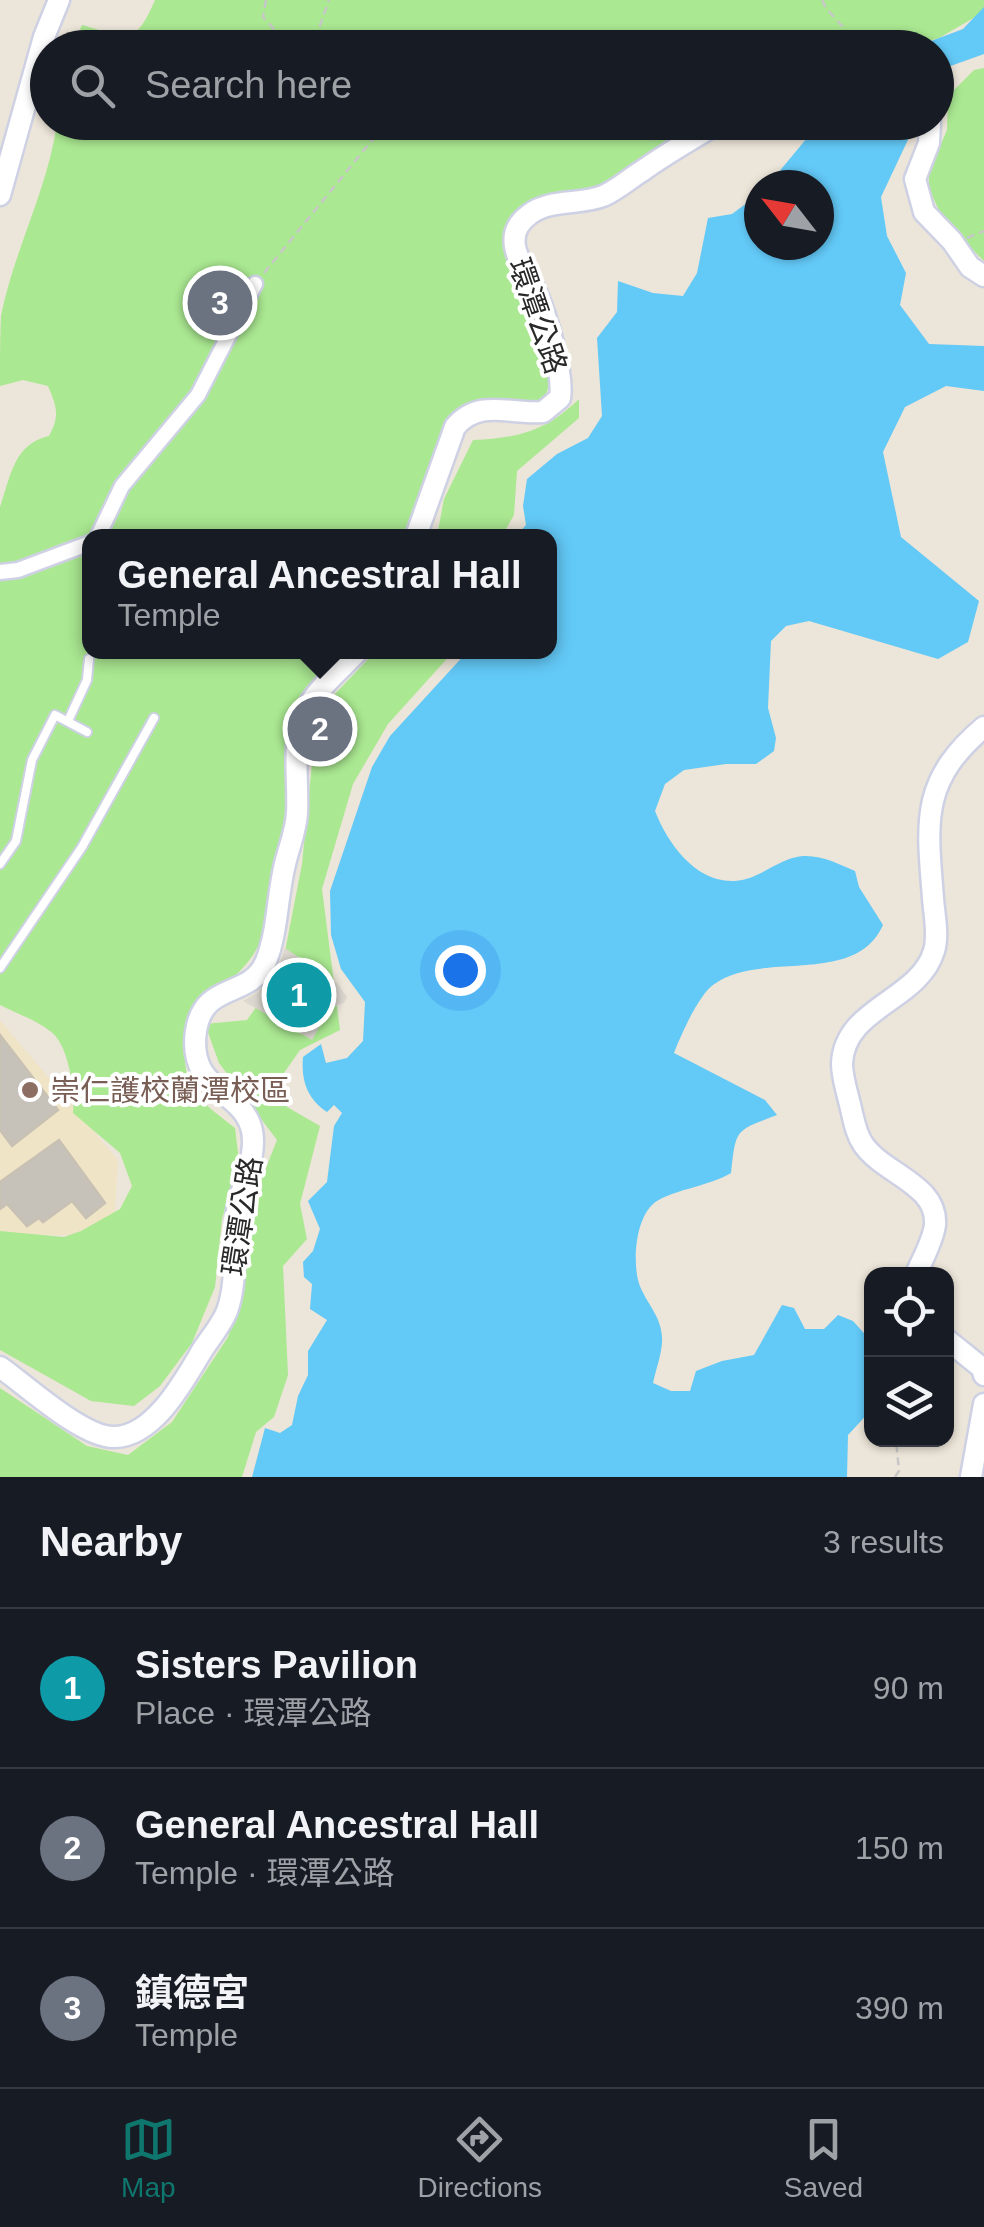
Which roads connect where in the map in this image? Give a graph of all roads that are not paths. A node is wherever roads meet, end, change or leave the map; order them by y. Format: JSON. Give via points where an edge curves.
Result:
{"nodes":[{"id":1,"x":59,"y":0,"type":"edge"},
{"id":2,"x":47,"y":30,"type":"edge"},
{"id":3,"x":30,"y":87,"type":"edge"},
{"id":4,"x":690,"y":140,"type":"edge"},
{"id":5,"x":929,"y":140,"type":"edge"},
{"id":6,"x":0,"y":195,"type":"edge"},
{"id":7,"x":984,"y":276,"type":"edge"},
{"id":8,"x":255,"y":284,"type":"road end"},
{"id":9,"x":101,"y":529,"type":"edge"},
{"id":10,"x":419,"y":529,"type":"edge"},
{"id":11,"x":82,"y":546,"type":"edge"},
{"id":12,"x":0,"y":572,"type":"edge"},
{"id":13,"x":89,"y":659,"type":"dead end"},
{"id":14,"x":351,"y":659,"type":"edge"},
{"id":15,"x":154,"y":718,"type":"dead end"},
{"id":16,"x":68,"y":722,"type":"junction"},
{"id":17,"x":984,"y":727,"type":"edge"},
{"id":18,"x":87,"y":732,"type":"dead end"},
{"id":19,"x":0,"y":864,"type":"edge"},
{"id":20,"x":0,"y":968,"type":"edge"},
{"id":21,"x":919,"y":1267,"type":"edge"},
{"id":22,"x":954,"y":1345,"type":"edge"},
{"id":23,"x":0,"y":1367,"type":"edge"},
{"id":24,"x":984,"y":1375,"type":"edge"},
{"id":25,"x":984,"y":1404,"type":"edge"},
{"id":26,"x":971,"y":1477,"type":"edge"}],
"edges":[{"from":1,"to":2,"type":"street"},
{"from":3,"to":6,"type":"street"},
{"from":4,"to":10,"type":"street","name":"環潭公路","via":[[609,194],[552,205],[518,225],[513,244],[536,294],[560,375],[560,398],[544,412],[482,408],[464,416]]},
{"from":5,"to":7,"type":"street","via":[[915,179],[924,212]]},
{"from":8,"to":9,"type":"street","via":[[198,396],[122,486]]},
{"from":11,"to":12,"type":"street"},
{"from":13,"to":16,"type":"lane"},
{"from":14,"to":23,"type":"street","name":"環潭公路","via":[[308,706],[299,728],[294,835],[265,964],[255,979],[207,1002],[196,1028],[199,1067],[249,1120],[254,1146],[236,1219],[226,1312],[173,1398],[132,1434],[116,1438],[88,1430]]},
{"from":15,"to":20,"type":"lane","via":[[82,846]]},
{"from":16,"to":18,"type":"lane"},
{"from":16,"to":19,"type":"lane","via":[[55,715],[32,760],[16,841]]},
{"from":17,"to":21,"type":"street","via":[[945,773],[930,806],[936,944],[930,964],[858,1024],[842,1065],[863,1144],[934,1208],[935,1229]]},
{"from":22,"to":24,"type":"street"},
{"from":25,"to":26,"type":"street"}]}
